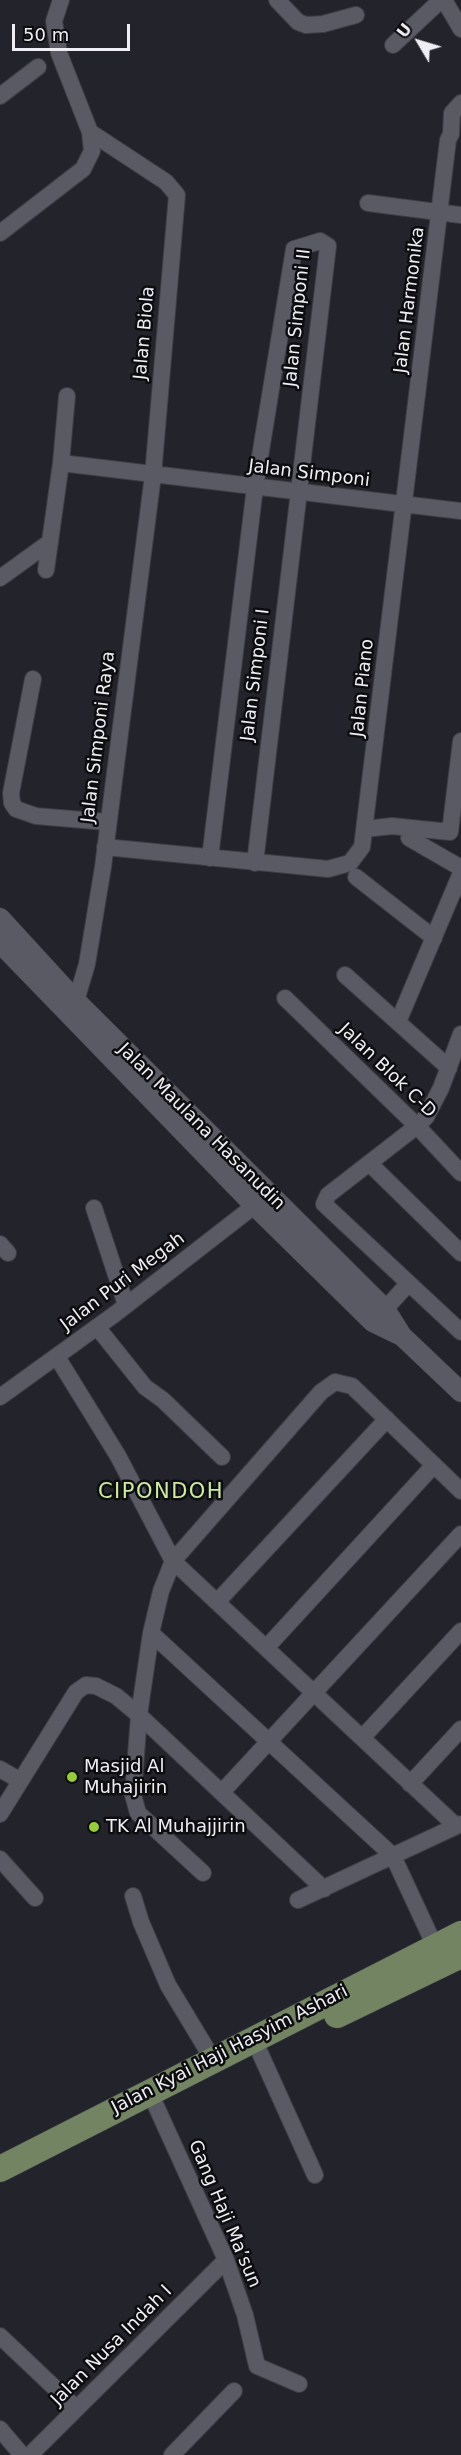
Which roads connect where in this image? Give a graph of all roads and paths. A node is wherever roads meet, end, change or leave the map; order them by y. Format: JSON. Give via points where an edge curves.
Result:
{"nodes":[{"id":1,"x":60,"y":0,"type":"edge"},
{"id":2,"x":277,"y":0,"type":"edge"},
{"id":3,"x":443,"y":0,"type":"edge"},
{"id":4,"x":356,"y":15,"type":"dead end"},
{"id":5,"x":461,"y":28,"type":"edge"},
{"id":6,"x":393,"y":45,"type":"dead end"},
{"id":7,"x":38,"y":67,"type":"dead end"},
{"id":8,"x":0,"y":96,"type":"edge"},
{"id":9,"x":461,"y":103,"type":"edge"},
{"id":10,"x":90,"y":132,"type":"junction"},
{"id":11,"x":456,"y":134,"type":"edge"},
{"id":12,"x":368,"y":203,"type":"dead end"},
{"id":13,"x":441,"y":212,"type":"junction"},
{"id":14,"x":461,"y":214,"type":"edge"},
{"id":15,"x":0,"y":233,"type":"edge"},
{"id":16,"x":67,"y":396,"type":"dead end"},
{"id":17,"x":62,"y":463,"type":"junction"},
{"id":18,"x":153,"y":475,"type":"junction"},
{"id":19,"x":255,"y":487,"type":"junction"},
{"id":20,"x":297,"y":492,"type":"junction"},
{"id":21,"x":402,"y":506,"type":"junction"},
{"id":22,"x":461,"y":511,"type":"edge"},
{"id":23,"x":50,"y":542,"type":"junction"},
{"id":24,"x":45,"y":570,"type":"dead end"},
{"id":25,"x":0,"y":578,"type":"edge"},
{"id":26,"x":33,"y":679,"type":"dead end"},
{"id":27,"x":461,"y":741,"type":"edge"},
{"id":28,"x":107,"y":822,"type":"junction"},
{"id":29,"x":365,"y":829,"type":"junction"},
{"id":30,"x":409,"y":838,"type":"dead end"},
{"id":31,"x":105,"y":847,"type":"junction"},
{"id":32,"x":210,"y":858,"type":"junction"},
{"id":33,"x":255,"y":863,"type":"junction"},
{"id":34,"x":461,"y":868,"type":"edge"},
{"id":35,"x":350,"y":872,"type":"junction"},
{"id":36,"x":461,"y":873,"type":"edge"},
{"id":37,"x":0,"y":918,"type":"edge"},
{"id":38,"x":434,"y":938,"type":"junction"},
{"id":39,"x":3,"y":952,"type":"edge"},
{"id":40,"x":345,"y":975,"type":"dead end"},
{"id":41,"x":78,"y":997,"type":"junction"},
{"id":42,"x":285,"y":998,"type":"dead end"},
{"id":43,"x":398,"y":1022,"type":"junction"},
{"id":44,"x":461,"y":1034,"type":"edge"},
{"id":45,"x":449,"y":1068,"type":"junction"},
{"id":46,"x":417,"y":1126,"type":"junction"},
{"id":47,"x":192,"y":1130,"type":"junction"},
{"id":48,"x":369,"y":1163,"type":"junction"},
{"id":49,"x":461,"y":1173,"type":"edge"},
{"id":50,"x":257,"y":1204,"type":"junction"},
{"id":51,"x":94,"y":1208,"type":"dead end"},
{"id":52,"x":461,"y":1253,"type":"edge"},
{"id":53,"x":408,"y":1284,"type":"junction"},
{"id":54,"x":126,"y":1305,"type":"junction"},
{"id":55,"x":379,"y":1315,"type":"junction"},
{"id":56,"x":97,"y":1327,"type":"junction"},
{"id":57,"x":461,"y":1332,"type":"edge"},
{"id":58,"x":57,"y":1358,"type":"junction"},
{"id":59,"x":461,"y":1392,"type":"edge"},
{"id":60,"x":1,"y":1393,"type":"edge"},
{"id":61,"x":387,"y":1419,"type":"junction"},
{"id":62,"x":222,"y":1457,"type":"dead end"},
{"id":63,"x":434,"y":1465,"type":"junction"},
{"id":64,"x":461,"y":1491,"type":"edge"},
{"id":65,"x":461,"y":1534,"type":"edge"},
{"id":66,"x":173,"y":1561,"type":"junction"},
{"id":67,"x":217,"y":1602,"type":"junction"},
{"id":68,"x":461,"y":1631,"type":"edge"},
{"id":69,"x":151,"y":1633,"type":"junction"},
{"id":70,"x":266,"y":1648,"type":"junction"},
{"id":71,"x":314,"y":1693,"type":"junction"},
{"id":72,"x":139,"y":1714,"type":"junction"},
{"id":73,"x":461,"y":1730,"type":"edge"},
{"id":74,"x":362,"y":1738,"type":"junction"},
{"id":75,"x":269,"y":1741,"type":"junction"},
{"id":76,"x":0,"y":1769,"type":"edge"},
{"id":77,"x":19,"y":1780,"type":"junction"},
{"id":78,"x":410,"y":1784,"type":"junction"},
{"id":79,"x":222,"y":1792,"type":"junction"},
{"id":80,"x":0,"y":1814,"type":"edge"},
{"id":81,"x":458,"y":1825,"type":"edge"},
{"id":82,"x":393,"y":1856,"type":"junction"},
{"id":83,"x":0,"y":1858,"type":"edge"},
{"id":84,"x":203,"y":1873,"type":"dead end"},
{"id":85,"x":324,"y":1888,"type":"junction"},
{"id":86,"x":133,"y":1896,"type":"dead end"},
{"id":87,"x":35,"y":1898,"type":"dead end"},
{"id":88,"x":298,"y":1900,"type":"dead end"},
{"id":89,"x":461,"y":1934,"type":"edge"},
{"id":90,"x":447,"y":1955,"type":"edge"},
{"id":91,"x":260,"y":2053,"type":"junction"},
{"id":92,"x":212,"y":2058,"type":"junction"},
{"id":93,"x":156,"y":2106,"type":"junction"},
{"id":94,"x":0,"y":2169,"type":"edge"},
{"id":95,"x":315,"y":2175,"type":"dead end"},
{"id":96,"x":0,"y":2186,"type":"edge"},
{"id":97,"x":221,"y":2265,"type":"dead end"},
{"id":98,"x":0,"y":2336,"type":"edge"},
{"id":99,"x":299,"y":2384,"type":"dead end"},
{"id":100,"x":234,"y":2391,"type":"dead end"},
{"id":101,"x":76,"y":2408,"type":"junction"},
{"id":102,"x":3,"y":2439,"type":"edge"},
{"id":103,"x":21,"y":2455,"type":"edge"},
{"id":104,"x":30,"y":2455,"type":"edge"},
{"id":105,"x":172,"y":2455,"type":"edge"}],
"edges":[{"from":1,"to":10,"type":"street","via":[[54,21],[59,53]]},
{"from":2,"to":4,"type":"street","via":[[306,25]]},
{"from":3,"to":5,"type":"street"},
{"from":3,"to":6,"type":"street"},
{"from":7,"to":8,"type":"street"},
{"from":9,"to":11,"type":"street","name":"Jalan Harmonika","via":[[452,113]]},
{"from":10,"to":15,"type":"street","via":[[92,151],[83,169]]},
{"from":10,"to":18,"type":"street","name":"Jalan Biola","via":[[166,182],[177,195]]},
{"from":11,"to":13,"type":"street","name":"Jalan Harmonika","via":[[448,140]]},
{"from":12,"to":13,"type":"street"},
{"from":13,"to":14,"type":"street"},
{"from":13,"to":21,"type":"street","name":"Jalan Harmonika"},
{"from":16,"to":17,"type":"street"},
{"from":17,"to":18,"type":"street","name":"Jalan Simponi"},
{"from":17,"to":23,"type":"street"},
{"from":18,"to":19,"type":"street","name":"Jalan Simponi"},
{"from":18,"to":28,"type":"street","name":"Jalan Simponi Raya"},
{"from":19,"to":20,"type":"street","name":"Jalan Simponi"},
{"from":19,"to":20,"type":"street","name":"Jalan Simponi II","via":[[294,249],[320,241],[328,246]]},
{"from":19,"to":32,"type":"street","name":"Jalan Simponi I"},
{"from":20,"to":21,"type":"street","name":"Jalan Simponi"},
{"from":20,"to":33,"type":"street","name":"Jalan Simponi I"},
{"from":21,"to":22,"type":"street","name":"Jalan Simponi"},
{"from":21,"to":29,"type":"street","name":"Jalan Piano"},
{"from":23,"to":24,"type":"street"},
{"from":23,"to":25,"type":"street"},
{"from":26,"to":28,"type":"street","via":[[12,803],[16,809],[36,816]]},
{"from":27,"to":29,"type":"street","via":[[450,832],[393,826]]},
{"from":28,"to":31,"type":"street","name":"Jalan Simponi Raya"},
{"from":29,"to":35,"type":"street","name":"Jalan Piano","via":[[362,847]]},
{"from":30,"to":34,"type":"street"},
{"from":31,"to":32,"type":"street"},
{"from":31,"to":41,"type":"street","name":"Jalan Simponi Raya","via":[[87,964]]},
{"from":32,"to":33,"type":"street"},
{"from":33,"to":35,"type":"street"},
{"from":35,"to":38,"type":"street"},
{"from":36,"to":38,"type":"street"},
{"from":37,"to":41,"type":"street","name":"Jalan Maulana Hasanudin"},
{"from":38,"to":43,"type":"street"},
{"from":39,"to":47,"type":"street","name":"Jalan Maulana Hasanudin"},
{"from":40,"to":43,"type":"street"},
{"from":41,"to":47,"type":"street","name":"Jalan Maulana Hasanudin"},
{"from":42,"to":46,"type":"street","name":"Jalan Blok C-D"},
{"from":43,"to":45,"type":"street"},
{"from":44,"to":45,"type":"street"},
{"from":45,"to":46,"type":"street","via":[[434,1102]]},
{"from":46,"to":48,"type":"street"},
{"from":46,"to":49,"type":"street","name":"Jalan Blok C-D"},
{"from":47,"to":50,"type":"street","name":"Jalan Maulana Hasanudin"},
{"from":48,"to":52,"type":"street"},
{"from":48,"to":53,"type":"street","via":[[328,1195],[324,1204]]},
{"from":50,"to":54,"type":"street","name":"Jalan Puri Megah"},
{"from":50,"to":55,"type":"street","name":"Jalan Maulana Hasanudin"},
{"from":51,"to":54,"type":"street"},
{"from":53,"to":55,"type":"street"},
{"from":53,"to":57,"type":"street"},
{"from":54,"to":56,"type":"street","name":"Jalan Puri Megah"},
{"from":55,"to":59,"type":"street","name":"Jalan Maulana Hasanudin"},
{"from":56,"to":58,"type":"street","name":"Jalan Puri Megah"},
{"from":56,"to":62,"type":"street","via":[[145,1387]]},
{"from":58,"to":60,"type":"street","name":"Jalan Puri Megah"},
{"from":58,"to":66,"type":"street","via":[[124,1466]]},
{"from":61,"to":63,"type":"street"},
{"from":61,"to":66,"type":"street","via":[[352,1386],[335,1382],[326,1386]]},
{"from":61,"to":67,"type":"street"},
{"from":63,"to":64,"type":"street"},
{"from":63,"to":70,"type":"street"},
{"from":65,"to":71,"type":"street"},
{"from":66,"to":67,"type":"street"},
{"from":66,"to":69,"type":"street"},
{"from":67,"to":70,"type":"street"},
{"from":68,"to":74,"type":"street"},
{"from":69,"to":72,"type":"street"},
{"from":69,"to":75,"type":"street"},
{"from":70,"to":71,"type":"street"},
{"from":71,"to":74,"type":"street"},
{"from":71,"to":75,"type":"street"},
{"from":72,"to":77,"type":"street","via":[[116,1696],[86,1685],[67,1704]]},
{"from":72,"to":79,"type":"street"},
{"from":72,"to":84,"type":"street","via":[[134,1804],[146,1821]]},
{"from":73,"to":78,"type":"street"},
{"from":74,"to":78,"type":"street"},
{"from":75,"to":79,"type":"street"},
{"from":75,"to":82,"type":"street"},
{"from":76,"to":77,"type":"street"},
{"from":77,"to":80,"type":"street"},
{"from":78,"to":81,"type":"street"},
{"from":79,"to":85,"type":"street"},
{"from":81,"to":82,"type":"street"},
{"from":82,"to":85,"type":"street"},
{"from":82,"to":90,"type":"street"},
{"from":83,"to":87,"type":"street"},
{"from":85,"to":88,"type":"street"},
{"from":86,"to":92,"type":"street","via":[[168,1985]]},
{"from":89,"to":90,"type":"main road","name":"Jalan Kyai Haji Hasyim Ashari"},
{"from":90,"to":91,"type":"main road","name":"Jalan Kyai Haji Hasyim Ashari"},
{"from":90,"to":92,"type":"main road","name":"Jalan Kyai Haji Hasyim Ashari"},
{"from":91,"to":93,"type":"main road","name":"Jalan Kyai Haji Hasyim Ashari"},
{"from":91,"to":95,"type":"street"},
{"from":92,"to":94,"type":"main road","name":"Jalan Kyai Haji Hasyim Ashari"},
{"from":93,"to":96,"type":"main road","name":"Jalan Kyai Haji Hasyim Ashari"},
{"from":93,"to":99,"type":"street","name":"Gang Haji Ma’sun","via":[[226,2260],[258,2366]]},
{"from":97,"to":101,"type":"street","name":"Jalan Nusa Indah I"},
{"from":98,"to":101,"type":"street"},
{"from":100,"to":105,"type":"street"},
{"from":101,"to":104,"type":"street","name":"Jalan Nusa Indah I"},
{"from":102,"to":103,"type":"street"}]}
